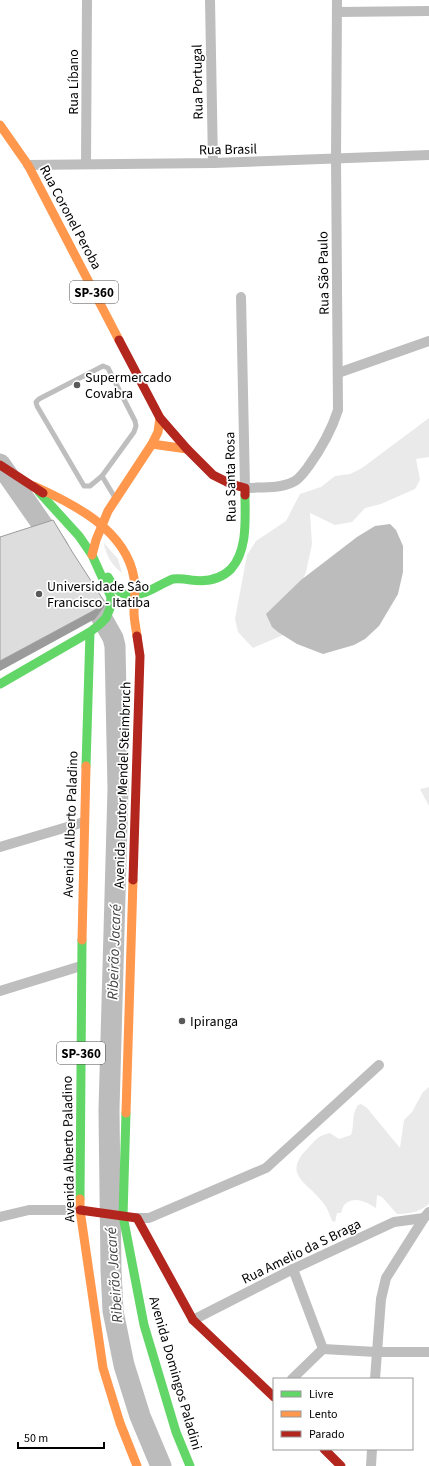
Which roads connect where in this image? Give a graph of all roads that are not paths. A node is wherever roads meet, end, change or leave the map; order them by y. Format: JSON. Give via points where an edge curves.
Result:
{"nodes":[{"id":1,"x":87,"y":0,"type":"edge"},
{"id":2,"x":210,"y":0,"type":"edge"},
{"id":3,"x":337,"y":0,"type":"edge"},
{"id":4,"x":429,"y":11,"type":"edge"},
{"id":5,"x":337,"y":12,"type":"junction"},
{"id":6,"x":0,"y":125,"type":"edge"},
{"id":7,"x":429,"y":155,"type":"edge"},
{"id":8,"x":336,"y":159,"type":"junction"},
{"id":9,"x":213,"y":163,"type":"junction"},
{"id":10,"x":86,"y":164,"type":"junction"},
{"id":11,"x":28,"y":165,"type":"junction"},
{"id":12,"x":241,"y":297,"type":"dead end"},
{"id":13,"x":429,"y":341,"type":"edge"},
{"id":14,"x":338,"y":373,"type":"junction"},
{"id":15,"x":160,"y":418,"type":"junction"},
{"id":16,"x":152,"y":444,"type":"junction"},
{"id":17,"x":186,"y":449,"type":"junction"},
{"id":18,"x":0,"y":465,"type":"edge"},
{"id":19,"x":102,"y":476,"type":"junction"},
{"id":20,"x":34,"y":486,"type":"junction"},
{"id":21,"x":245,"y":488,"type":"junction"},
{"id":22,"x":116,"y":498,"type":"junction"},
{"id":23,"x":101,"y":526,"type":"junction"},
{"id":24,"x":94,"y":544,"type":"junction"},
{"id":25,"x":92,"y":555,"type":"junction"},
{"id":26,"x":135,"y":595,"type":"junction"},
{"id":27,"x":92,"y":630,"type":"junction"},
{"id":28,"x":0,"y":684,"type":"edge"},
{"id":29,"x":84,"y":822,"type":"junction"},
{"id":30,"x":0,"y":847,"type":"edge"},
{"id":31,"x":81,"y":966,"type":"junction"},
{"id":32,"x":0,"y":991,"type":"edge"},
{"id":33,"x":379,"y":1065,"type":"dead end"},
{"id":34,"x":83,"y":1211,"type":"junction"},
{"id":35,"x":426,"y":1215,"type":"edge"},
{"id":36,"x":119,"y":1216,"type":"junction"},
{"id":37,"x":0,"y":1217,"type":"edge"},
{"id":38,"x":137,"y":1218,"type":"junction"},
{"id":39,"x":293,"y":1269,"type":"junction"},
{"id":40,"x":193,"y":1320,"type":"junction"},
{"id":41,"x":323,"y":1349,"type":"junction"},
{"id":42,"x":376,"y":1352,"type":"junction"},
{"id":43,"x":429,"y":1352,"type":"edge"},
{"id":44,"x":293,"y":1378,"type":"edge"},
{"id":45,"x":375,"y":1378,"type":"edge"},
{"id":46,"x":273,"y":1396,"type":"edge"},
{"id":47,"x":325,"y":1450,"type":"edge"},
{"id":48,"x":372,"y":1450,"type":"edge"},
{"id":49,"x":137,"y":1466,"type":"edge"},
{"id":50,"x":190,"y":1466,"type":"edge"},
{"id":51,"x":341,"y":1466,"type":"edge"},
{"id":52,"x":371,"y":1466,"type":"edge"}],
"edges":[{"from":1,"to":10,"type":"street","name":"Rua Líbano"},
{"from":2,"to":9,"type":"street","name":"Rua Portugal"},
{"from":3,"to":5,"type":"street","name":"Rua São Paulo"},
{"from":4,"to":5,"type":"street"},
{"from":5,"to":8,"type":"street","name":"Rua São Paulo"},
{"from":6,"to":11,"type":"main road","name":"Rua Coronel Peroba","number":"SP-360"},
{"from":7,"to":8,"type":"street","name":"Rua Brasil"},
{"from":8,"to":9,"type":"street","name":"Rua Brasil"},
{"from":8,"to":14,"type":"street","name":"Rua São Paulo"},
{"from":9,"to":10,"type":"street","name":"Rua Brasil"},
{"from":10,"to":11,"type":"street","name":"Rua Brasil"},
{"from":11,"to":15,"type":"main road","name":"Rua Coronel Peroba","number":"SP-360"},
{"from":12,"to":21,"type":"street","name":"Rua Santa Rosa"},
{"from":13,"to":14,"type":"street"},
{"from":14,"to":21,"type":"street","name":"Rua São Paulo","via":[[338,410],[332,428],[322,448],[302,475],[295,482],[281,486]]},
{"from":15,"to":16,"type":"main road","via":[[158,432]]},
{"from":15,"to":17,"type":"main road","name":"Rua Coronel Peroba","number":"SP-360"},
{"from":16,"to":17,"type":"main road"},
{"from":16,"to":22,"type":"main road"},
{"from":17,"to":21,"type":"main road","name":"Rua Coronel Peroba","number":"SP-360","via":[[213,474]]},
{"from":18,"to":20,"type":"main road"},
{"from":19,"to":19,"type":"lane","via":[[136,426],[108,368],[103,366],[36,402],[84,486],[90,486]]},
{"from":19,"to":22,"type":"lane"},
{"from":20,"to":23,"type":"main road","name":"Avenida Doutor Mendel Steimbruch","via":[[60,498]]},
{"from":20,"to":24,"type":"main road","via":[[64,509]]},
{"from":20,"to":25,"type":"main road","via":[[79,536]]},
{"from":21,"to":26,"type":"main road","name":"Rua Santa Rosa","via":[[244,538],[240,556],[225,574],[207,581],[175,579]]},
{"from":22,"to":23,"type":"main road"},
{"from":23,"to":24,"type":"main road"},
{"from":23,"to":26,"type":"main road","name":"Avenida Doutor Mendel Steimbruch","via":[[124,552],[132,567]]},
{"from":24,"to":25,"type":"main road"},
{"from":24,"to":26,"type":"main road","via":[[110,582],[122,594]]},
{"from":25,"to":27,"type":"main road","via":[[112,597],[112,604],[103,622]]},
{"from":26,"to":36,"type":"main road","name":"Avenida Doutor Mendel Steimbruch","via":[[134,616],[140,656]]},
{"from":27,"to":28,"type":"main road"},
{"from":27,"to":29,"type":"main road","name":"Avenida Alberto Paladino","number":"SP-360"},
{"from":29,"to":30,"type":"street"},
{"from":29,"to":31,"type":"main road","name":"Avenida Alberto Paladino","number":"SP-360"},
{"from":31,"to":32,"type":"street"},
{"from":31,"to":34,"type":"main road","name":"Avenida Alberto Paladino","number":"SP-360"},
{"from":33,"to":38,"type":"street","via":[[266,1168],[149,1218]]},
{"from":34,"to":36,"type":"main road"},
{"from":34,"to":37,"type":"street","via":[[29,1210]]},
{"from":34,"to":49,"type":"main road","name":"Avenida Alberto Paladino","number":"SP-360","via":[[103,1368]]},
{"from":35,"to":39,"type":"street","name":"Rua Amelio da S Braga","via":[[394,1222]]},
{"from":35,"to":42,"type":"street","via":[[386,1278],[381,1299]]},
{"from":36,"to":38,"type":"main road"},
{"from":36,"to":50,"type":"main road","name":"Avenida Domingos Paladini","via":[[144,1325],[176,1432]]},
{"from":38,"to":40,"type":"main road"},
{"from":39,"to":40,"type":"street","name":"Rua Amelio da S Braga"},
{"from":39,"to":41,"type":"street"},
{"from":40,"to":46,"type":"main road"},
{"from":41,"to":42,"type":"street"},
{"from":41,"to":44,"type":"street"},
{"from":42,"to":43,"type":"street"},
{"from":42,"to":45,"type":"street"},
{"from":47,"to":51,"type":"main road"},
{"from":48,"to":52,"type":"street"}]}
